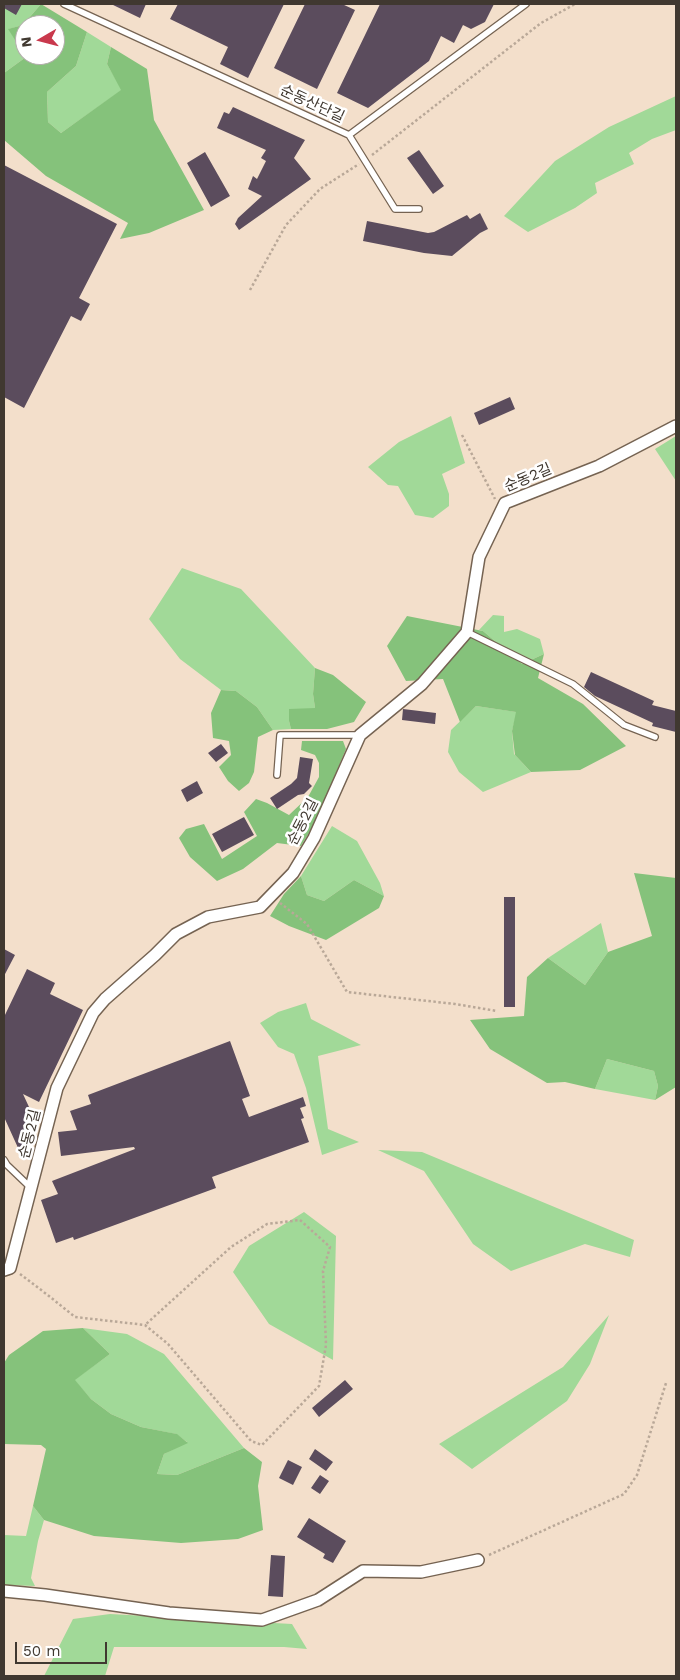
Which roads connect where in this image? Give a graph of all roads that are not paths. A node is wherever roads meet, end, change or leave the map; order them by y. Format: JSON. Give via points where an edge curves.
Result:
{"nodes":[{"id":1,"x":64,"y":4,"type":"edge"},
{"id":2,"x":526,"y":4,"type":"edge"},
{"id":3,"x":73,"y":6,"type":"edge"},
{"id":4,"x":349,"y":135,"type":"junction"},
{"id":5,"x":418,"y":209,"type":"dead end"},
{"id":6,"x":676,"y":426,"type":"edge"},
{"id":7,"x":467,"y":632,"type":"junction"},
{"id":8,"x":360,"y":735,"type":"junction"},
{"id":9,"x":655,"y":738,"type":"dead end"},
{"id":10,"x":277,"y":775,"type":"dead end"},
{"id":11,"x":4,"y":1160,"type":"edge"},
{"id":12,"x":32,"y":1189,"type":"junction"},
{"id":13,"x":7,"y":1269,"type":"edge"},
{"id":14,"x":478,"y":1560,"type":"road end"},
{"id":15,"x":4,"y":1591,"type":"edge"}],
"edges":[{"from":1,"to":3,"type":"lane","name":"순동산단길"},
{"from":2,"to":4,"type":"lane","name":"순동산단길"},
{"from":3,"to":4,"type":"lane","name":"순동산단길"},
{"from":4,"to":5,"type":"lane","via":[[395,209]]},
{"from":6,"to":7,"type":"street","name":"순동2길","via":[[599,466],[505,503],[479,557]]},
{"from":7,"to":8,"type":"street","name":"순동2길","via":[[422,684]]},
{"from":7,"to":9,"type":"lane","via":[[573,684],[624,725]]},
{"from":8,"to":10,"type":"lane","via":[[280,735]]},
{"from":8,"to":12,"type":"street","name":"순동2길","via":[[314,838],[292,874],[271,896],[260,906],[208,917],[176,934],[92,1014],[57,1088]]},
{"from":11,"to":12,"type":"lane"},
{"from":12,"to":13,"type":"street","name":"순동2길"},
{"from":14,"to":15,"type":"street","via":[[420,1572],[362,1571],[318,1600],[262,1620],[169,1613]]}]}
